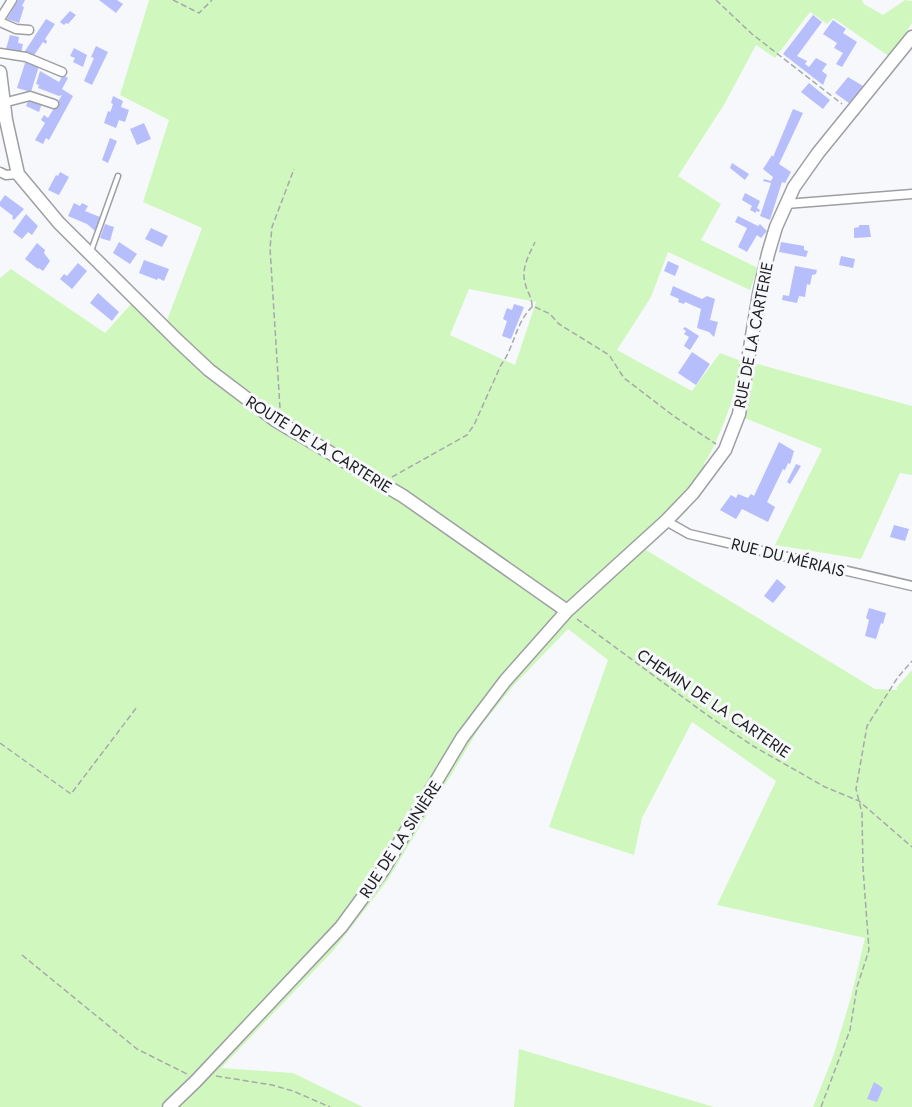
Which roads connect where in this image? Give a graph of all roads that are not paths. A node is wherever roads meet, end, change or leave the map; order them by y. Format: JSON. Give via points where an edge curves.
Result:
{"nodes":[{"id":1,"x":12,"y":0,"type":"edge"},
{"id":2,"x":0,"y":21,"type":"edge"},
{"id":3,"x":29,"y":30,"type":"dead end"},
{"id":4,"x":912,"y":37,"type":"edge"},
{"id":5,"x":0,"y":52,"type":"edge"},
{"id":6,"x":0,"y":72,"type":"edge"},
{"id":7,"x":62,"y":72,"type":"dead end"},
{"id":8,"x":3,"y":103,"type":"junction"},
{"id":9,"x":54,"y":104,"type":"dead end"},
{"id":10,"x":0,"y":172,"type":"edge"},
{"id":11,"x":18,"y":174,"type":"junction"},
{"id":12,"x":118,"y":176,"type":"dead end"},
{"id":13,"x":912,"y":194,"type":"edge"},
{"id":14,"x":786,"y":204,"type":"junction"},
{"id":15,"x":90,"y":254,"type":"junction"},
{"id":16,"x":666,"y":521,"type":"junction"},
{"id":17,"x":912,"y":586,"type":"edge"},
{"id":18,"x":567,"y":611,"type":"junction"},
{"id":19,"x":170,"y":1107,"type":"edge"}],
"edges":[{"from":1,"to":2,"type":"street"},
{"from":2,"to":3,"type":"street"},
{"from":4,"to":14,"type":"street","name":"RUE DE LA CARTERIE","via":[[818,153]]},
{"from":5,"to":7,"type":"street","via":[[26,57]]},
{"from":6,"to":8,"type":"street"},
{"from":8,"to":9,"type":"street","via":[[30,96]]},
{"from":8,"to":11,"type":"street"},
{"from":10,"to":11,"type":"street"},
{"from":11,"to":15,"type":"street","name":"ROUTE DE LA CARTERIE","via":[[58,223]]},
{"from":12,"to":15,"type":"lane"},
{"from":13,"to":14,"type":"street"},
{"from":14,"to":16,"type":"street","name":"RUE DE LA CARTERIE","via":[[759,294],[739,414],[725,450]]},
{"from":15,"to":18,"type":"street","name":"ROUTE DE LA CARTERIE","via":[[209,370],[275,420],[380,481]]},
{"from":16,"to":17,"type":"street","name":"RUE DU MÉRIAIS","via":[[689,534]]},
{"from":16,"to":18,"type":"street","name":"RUE DE LA CARTERIE"},
{"from":18,"to":19,"type":"street","name":"RUE DE LA SINIÈRE","via":[[505,681],[462,738],[383,870],[340,927]]}]}
